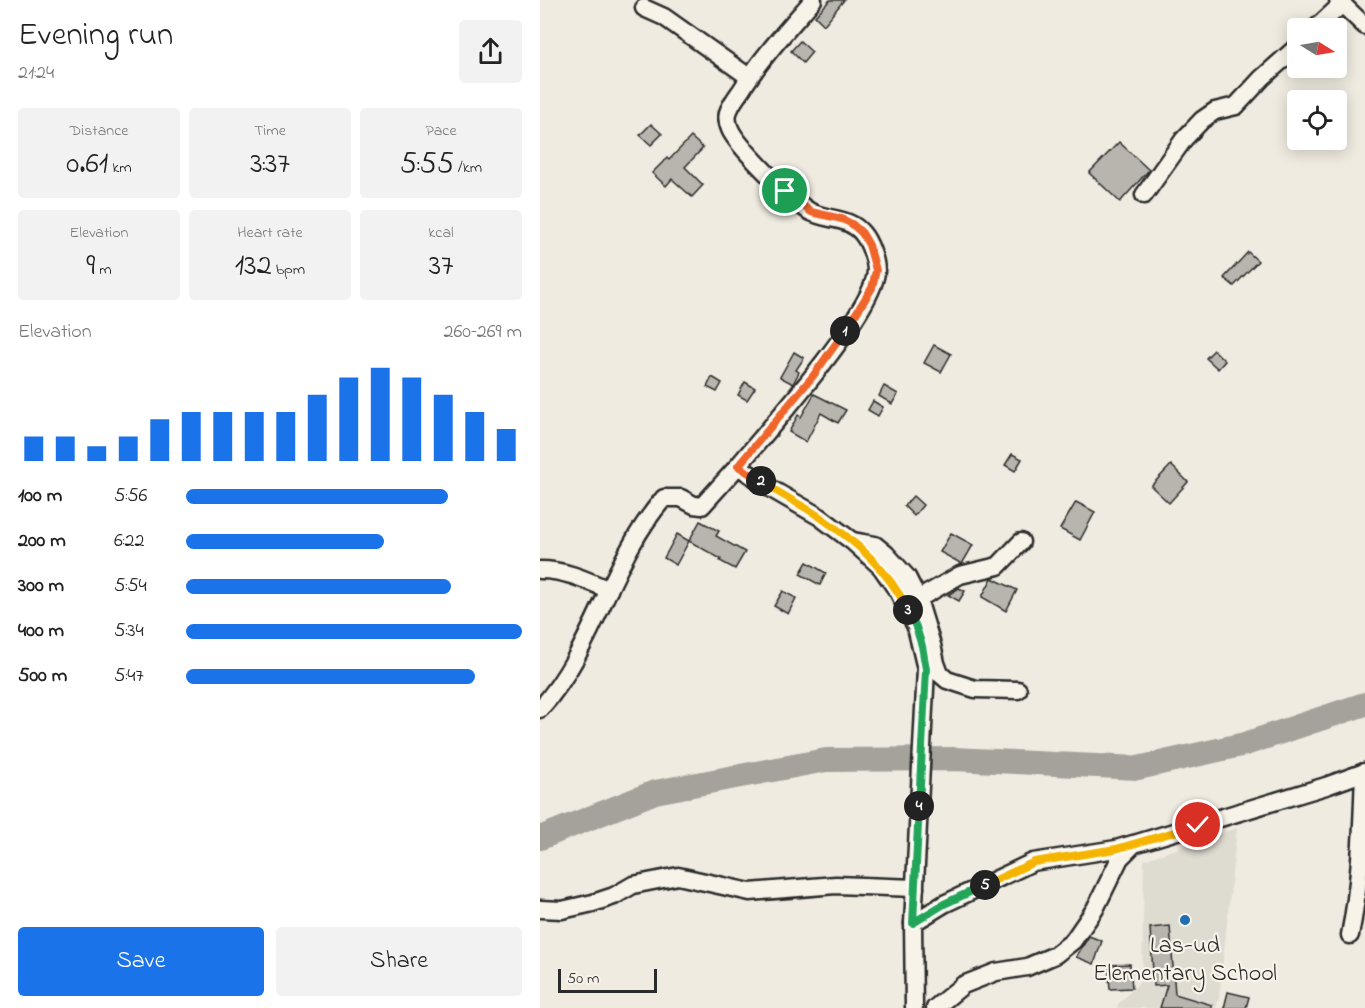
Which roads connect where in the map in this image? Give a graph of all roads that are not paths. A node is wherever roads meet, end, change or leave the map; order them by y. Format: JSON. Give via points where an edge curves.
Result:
{"nodes":[{"id":1,"x":813,"y":0,"type":"edge"},
{"id":2,"x":1340,"y":2,"type":"edge"},
{"id":3,"x":644,"y":8,"type":"dead end"},
{"id":4,"x":1325,"y":18,"type":"edge"},
{"id":5,"x":1365,"y":26,"type":"edge"},
{"id":6,"x":1287,"y":56,"type":"edge"},
{"id":7,"x":749,"y":77,"type":"junction"},
{"id":8,"x":1144,"y":195,"type":"dead end"},
{"id":9,"x":738,"y":466,"type":"junction"},
{"id":10,"x":852,"y":541,"type":"junction"},
{"id":11,"x":1021,"y":542,"type":"dead end"},
{"id":12,"x":540,"y":570,"type":"edge"},
{"id":13,"x":609,"y":590,"type":"junction"},
{"id":14,"x":918,"y":599,"type":"junction"},
{"id":15,"x":1018,"y":690,"type":"dead end"},
{"id":16,"x":540,"y":709,"type":"edge"},
{"id":17,"x":1365,"y":772,"type":"edge"},
{"id":18,"x":1134,"y":844,"type":"junction"},
{"id":19,"x":915,"y":883,"type":"junction"},
{"id":20,"x":540,"y":909,"type":"edge"},
{"id":21,"x":913,"y":923,"type":"junction"},
{"id":22,"x":1350,"y":935,"type":"dead end"},
{"id":23,"x":914,"y":1008,"type":"edge"},
{"id":24,"x":935,"y":1008,"type":"edge"}],
"edges":[{"from":1,"to":7,"type":"street"},
{"from":2,"to":4,"type":"street"},
{"from":2,"to":5,"type":"street"},
{"from":3,"to":7,"type":"street","via":[[664,17]]},
{"from":6,"to":8,"type":"street","via":[[1236,106],[1215,111],[1202,120]]},
{"from":7,"to":9,"type":"street","via":[[729,108],[731,132],[800,204],[811,212],[842,219],[862,233],[876,270],[872,288],[855,318],[813,376]]},
{"from":9,"to":10,"type":"street"},
{"from":9,"to":13,"type":"street","via":[[702,506],[681,498],[664,498]]},
{"from":10,"to":14,"type":"street","via":[[875,545],[886,554],[907,577]]},
{"from":10,"to":19,"type":"street","via":[[881,567],[899,593],[922,646],[926,669]]},
{"from":11,"to":14,"type":"street","via":[[998,566],[960,575]]},
{"from":12,"to":13,"type":"street","via":[[571,574]]},
{"from":13,"to":16,"type":"street","via":[[569,667]]},
{"from":14,"to":15,"type":"street","via":[[936,663],[946,680],[975,689]]},
{"from":17,"to":18,"type":"street"},
{"from":17,"to":22,"type":"street","via":[[1361,866]]},
{"from":18,"to":21,"type":"street","via":[[1034,862],[944,904]]},
{"from":18,"to":24,"type":"street","via":[[1120,858],[1095,909],[1073,940],[1055,955],[1028,967],[996,972],[963,985]]},
{"from":19,"to":20,"type":"street","via":[[750,892],[678,876],[633,885],[593,903],[562,910]]},
{"from":19,"to":21,"type":"street"},
{"from":21,"to":23,"type":"street"}]}
